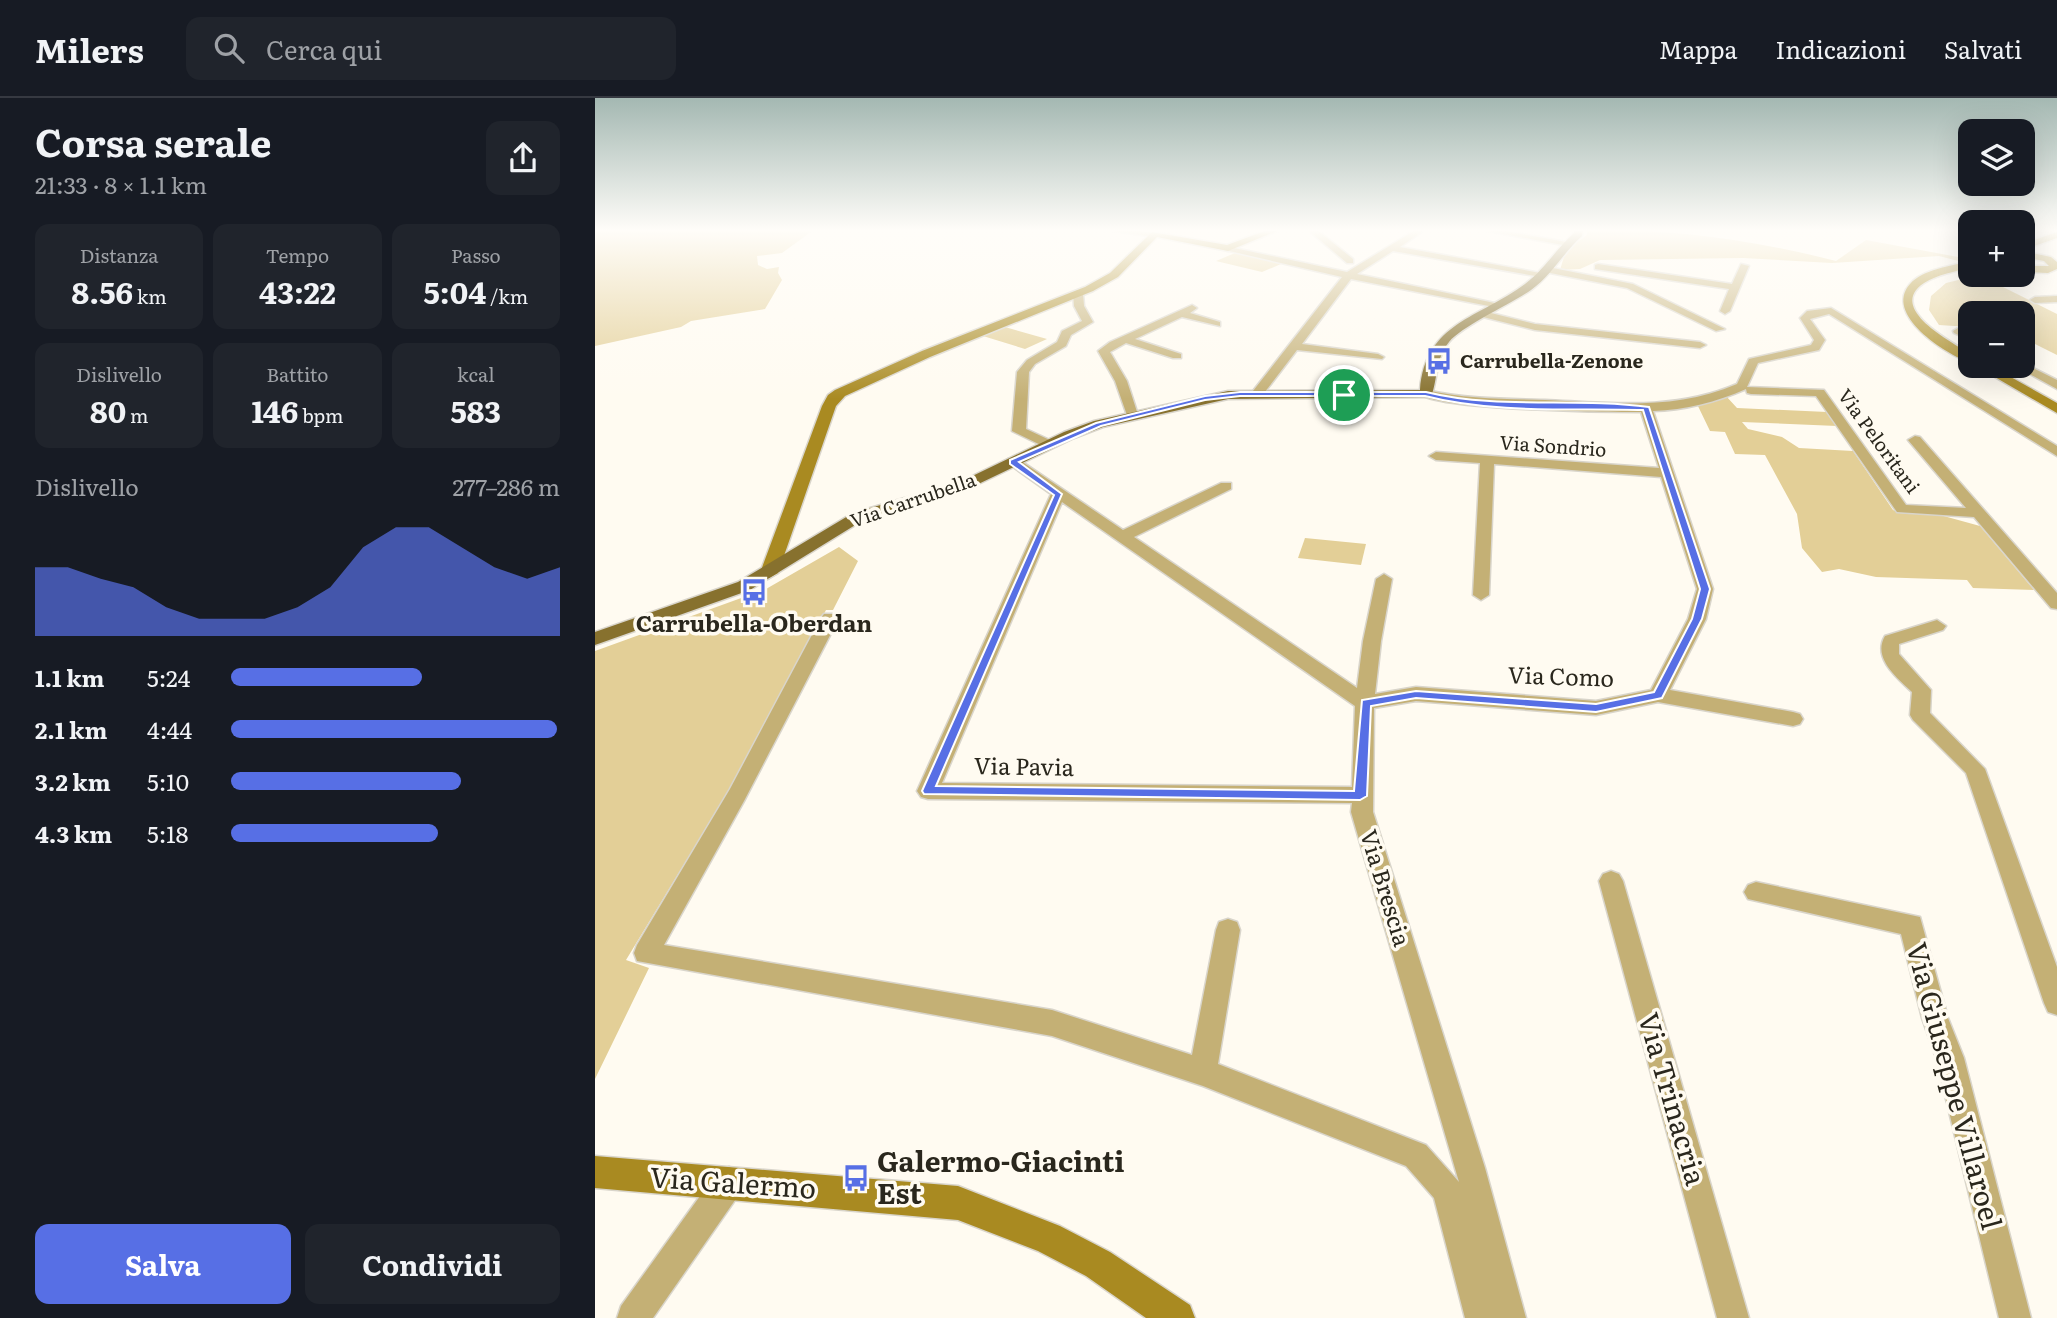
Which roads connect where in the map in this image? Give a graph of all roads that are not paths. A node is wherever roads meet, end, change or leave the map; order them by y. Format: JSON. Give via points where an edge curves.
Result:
{"nodes":[{"id":1,"x":1924,"y":285,"type":"edge"},
{"id":2,"x":1092,"y":286,"type":"edge"},
{"id":3,"x":1340,"y":286,"type":"edge"},
{"id":4,"x":1404,"y":286,"type":"edge"},
{"id":5,"x":1529,"y":286,"type":"edge"},
{"id":6,"x":1630,"y":286,"type":"edge"},
{"id":7,"x":1728,"y":286,"type":"edge"},
{"id":8,"x":1923,"y":286,"type":"edge"},
{"id":9,"x":1735,"y":287,"type":"joint"},
{"id":10,"x":1078,"y":293,"type":"junction"},
{"id":11,"x":2057,"y":299,"type":"edge"},
{"id":12,"x":2035,"y":300,"type":"dead end"},
{"id":13,"x":1499,"y":305,"type":"junction"},
{"id":14,"x":1725,"y":310,"type":"dead end"},
{"id":15,"x":1483,"y":314,"type":"junction"},
{"id":16,"x":1216,"y":324,"type":"dead end"},
{"id":17,"x":1720,"y":329,"type":"dead end"},
{"id":18,"x":1125,"y":339,"type":"junction"},
{"id":19,"x":1958,"y":343,"type":"edge"},
{"id":20,"x":1700,"y":345,"type":"dead end"},
{"id":21,"x":1293,"y":346,"type":"junction"},
{"id":22,"x":1958,"y":351,"type":"edge"},
{"id":23,"x":1177,"y":356,"type":"dead end"},
{"id":24,"x":1378,"y":357,"type":"dead end"},
{"id":25,"x":2011,"y":378,"type":"edge"},
{"id":26,"x":2019,"y":378,"type":"edge"},
{"id":27,"x":2033,"y":378,"type":"edge"},
{"id":28,"x":1751,"y":390,"type":"dead end"},
{"id":29,"x":1257,"y":394,"type":"junction"},
{"id":30,"x":1426,"y":394,"type":"junction"},
{"id":31,"x":2051,"y":395,"type":"edge"},
{"id":32,"x":1646,"y":408,"type":"junction"},
{"id":33,"x":2057,"y":409,"type":"edge"},
{"id":34,"x":1132,"y":415,"type":"junction"},
{"id":35,"x":1915,"y":440,"type":"dead end"},
{"id":36,"x":1049,"y":445,"type":"junction"},
{"id":37,"x":2057,"y":452,"type":"edge"},
{"id":38,"x":1436,"y":456,"type":"dead end"},
{"id":39,"x":1487,"y":460,"type":"junction"},
{"id":40,"x":1013,"y":462,"type":"junction"},
{"id":41,"x":1668,"y":473,"type":"junction"},
{"id":42,"x":1226,"y":486,"type":"dead end"},
{"id":43,"x":1058,"y":494,"type":"junction"},
{"id":44,"x":1978,"y":513,"type":"junction"},
{"id":45,"x":1125,"y":536,"type":"junction"},
{"id":46,"x":769,"y":573,"type":"junction"},
{"id":47,"x":1384,"y":579,"type":"dead end"},
{"id":48,"x":1481,"y":595,"type":"dead end"},
{"id":49,"x":2057,"y":604,"type":"edge"},
{"id":50,"x":830,"y":618,"type":"dead end"},
{"id":51,"x":1937,"y":626,"type":"dead end"},
{"id":52,"x":595,"y":639,"type":"edge"},
{"id":53,"x":1658,"y":695,"type":"junction"},
{"id":54,"x":1366,"y":703,"type":"junction"},
{"id":55,"x":1793,"y":719,"type":"dead end"},
{"id":56,"x":1360,"y":796,"type":"junction"},
{"id":57,"x":1611,"y":881,"type":"dead end"},
{"id":58,"x":1756,"y":892,"type":"dead end"},
{"id":59,"x":1228,"y":930,"type":"dead end"},
{"id":60,"x":2057,"y":1003,"type":"edge"},
{"id":61,"x":1203,"y":1072,"type":"junction"},
{"id":62,"x":595,"y":1172,"type":"edge"},
{"id":63,"x":729,"y":1182,"type":"junction"},
{"id":64,"x":633,"y":1318,"type":"edge"},
{"id":65,"x":1177,"y":1318,"type":"edge"},
{"id":66,"x":1481,"y":1318,"type":"edge"},
{"id":67,"x":1510,"y":1318,"type":"edge"},
{"id":68,"x":1733,"y":1318,"type":"edge"},
{"id":69,"x":2015,"y":1318,"type":"edge"}],
"edges":[{"from":1,"to":19,"type":"street","via":[[1920,302],[1924,315]]},
{"from":2,"to":10,"type":"street"},
{"from":3,"to":21,"type":"street"},
{"from":4,"to":13,"type":"street"},
{"from":5,"to":13,"type":"main road"},
{"from":6,"to":17,"type":"street"},
{"from":7,"to":9,"type":"street"},
{"from":8,"to":22,"type":"street","via":[[1907,296],[1907,308],[1935,337]]},
{"from":9,"to":14,"type":"street"},
{"from":10,"to":36,"type":"street","via":[[1088,322],[1066,333],[1062,344],[1031,362],[1021,376],[1019,431]]},
{"from":10,"to":46,"type":"street","via":[[926,354],[833,398]]},
{"from":11,"to":12,"type":"street"},
{"from":13,"to":15,"type":"main road"},
{"from":15,"to":20,"type":"street","via":[[1535,327]]},
{"from":15,"to":30,"type":"main road","via":[[1439,345]]},
{"from":16,"to":18,"type":"street","via":[[1187,311]]},
{"from":18,"to":23,"type":"street"},
{"from":18,"to":34,"type":"street","via":[[1104,351]]},
{"from":21,"to":24,"type":"street"},
{"from":21,"to":29,"type":"street"},
{"from":25,"to":31,"type":"street"},
{"from":26,"to":31,"type":"street"},
{"from":27,"to":31,"type":"street"},
{"from":28,"to":44,"type":"street","name":"Via Peloritani","via":[[1820,393],[1902,509]]},
{"from":29,"to":30,"type":"main road","name":"Via Carrubella"},
{"from":29,"to":34,"type":"main road","name":"Via Carrubella","via":[[1218,396]]},
{"from":30,"to":32,"type":"street","via":[[1506,404]]},
{"from":31,"to":33,"type":"street"},
{"from":32,"to":37,"type":"street","via":[[1726,393],[1742,386],[1753,361],[1815,348],[1820,340],[1805,318],[1831,311]]},
{"from":32,"to":41,"type":"street"},
{"from":34,"to":36,"type":"main road","name":"Via Carrubella"},
{"from":35,"to":44,"type":"street"},
{"from":36,"to":40,"type":"main road","name":"Via Carrubella"},
{"from":38,"to":39,"type":"street","name":"Via Sondrio"},
{"from":39,"to":41,"type":"street","name":"Via Sondrio"},
{"from":39,"to":48,"type":"street"},
{"from":40,"to":43,"type":"street"},
{"from":40,"to":46,"type":"main road","name":"Via Carrubella","via":[[955,489],[859,516]]},
{"from":41,"to":53,"type":"street","via":[[1705,589],[1697,619]]},
{"from":42,"to":45,"type":"street"},
{"from":43,"to":45,"type":"street"},
{"from":43,"to":56,"type":"street","name":"Via Pavia","via":[[928,791]]},
{"from":44,"to":49,"type":"street"},
{"from":45,"to":54,"type":"street"},
{"from":46,"to":52,"type":"main road","name":"Via Carrubella","via":[[719,596]]},
{"from":47,"to":54,"type":"street","name":"Via Brescia"},
{"from":50,"to":61,"type":"street","via":[[737,795],[646,953],[1052,1024]]},
{"from":51,"to":60,"type":"street","via":[[1891,640],[1888,650],[1922,690],[1920,715],[1975,769]]},
{"from":53,"to":54,"type":"street","name":"Via Como","via":[[1596,708],[1416,694]]},
{"from":53,"to":55,"type":"street"},
{"from":54,"to":56,"type":"street","name":"Via Brescia"},
{"from":56,"to":67,"type":"street","name":"Via Brescia"},
{"from":57,"to":68,"type":"street","name":"Via Trinacria"},
{"from":58,"to":69,"type":"street","name":"Via Giuseppe Villaroel","via":[[1911,925],[1950,1058]]},
{"from":59,"to":61,"type":"street"},
{"from":61,"to":66,"type":"street","via":[[1416,1155],[1447,1190]]},
{"from":62,"to":63,"type":"street","name":"Via Galermo"},
{"from":63,"to":64,"type":"street"},
{"from":63,"to":65,"type":"street","name":"Via Galermo","via":[[958,1203],[1048,1238],[1098,1264]]}]}
